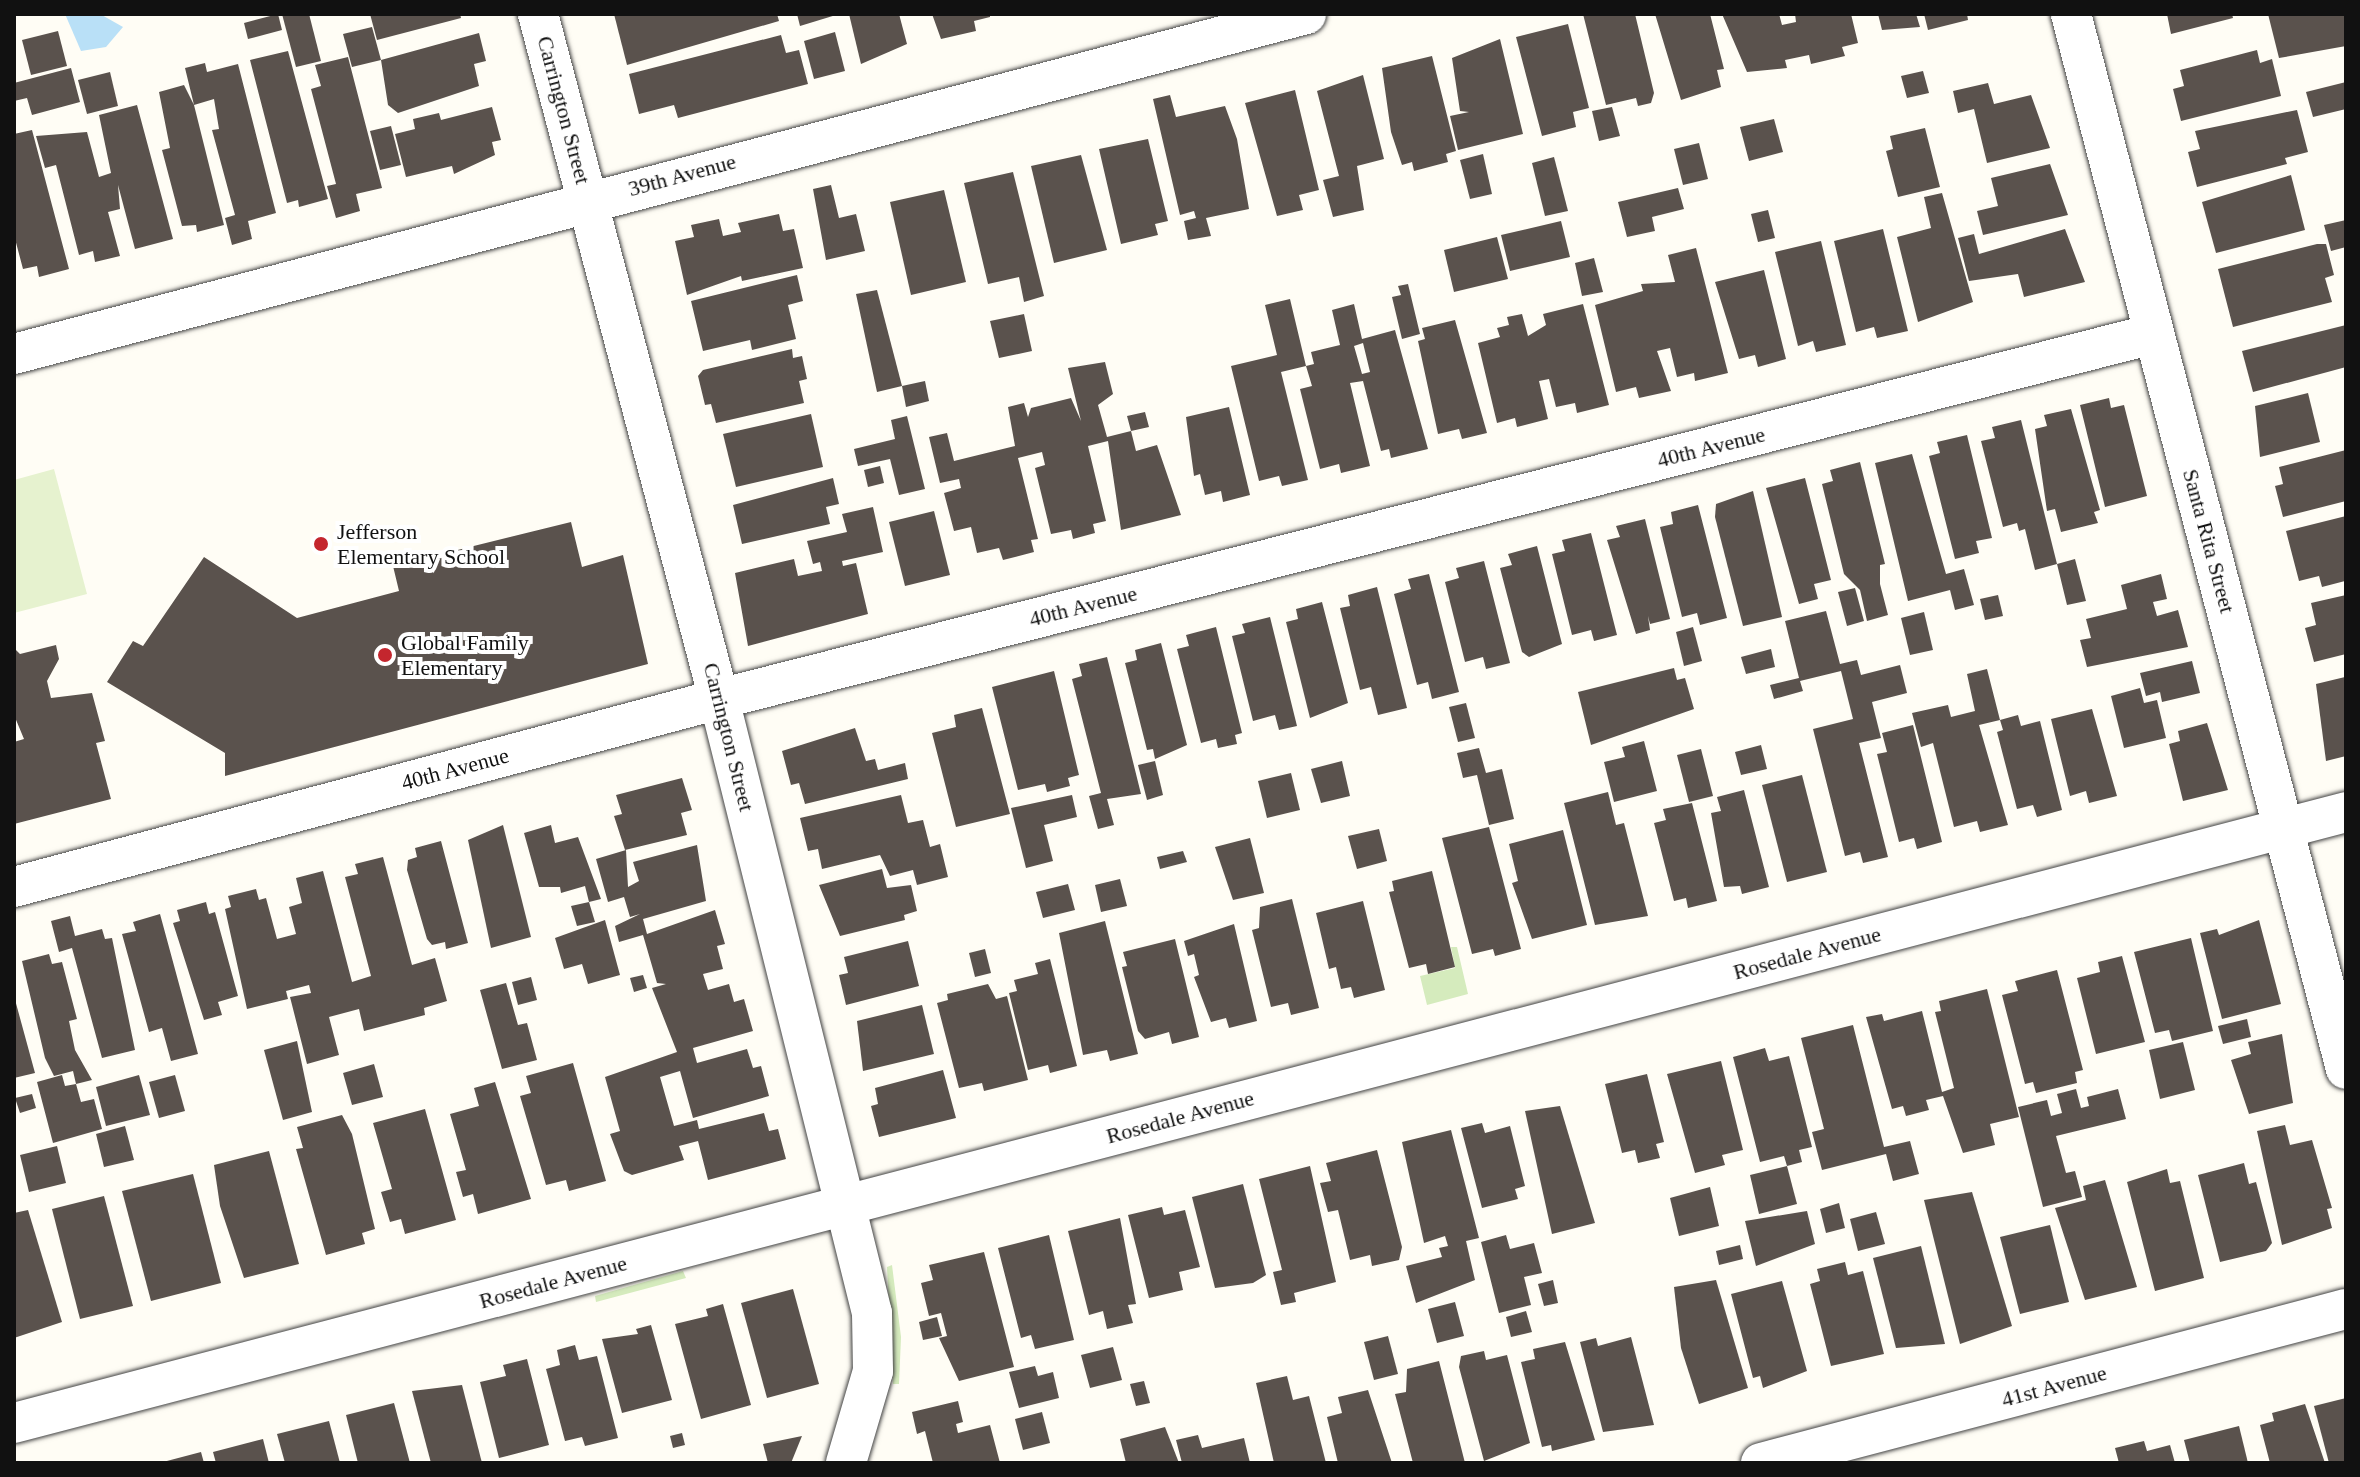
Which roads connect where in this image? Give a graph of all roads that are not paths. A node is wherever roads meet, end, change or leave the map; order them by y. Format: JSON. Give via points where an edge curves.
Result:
{"nodes":[{"id":1,"x":538,"y":14,"type":"edge"},
{"id":2,"x":1306,"y":14,"type":"edge"},
{"id":3,"x":2071,"y":14,"type":"edge"},
{"id":4,"x":588,"y":200,"type":"junction"},
{"id":5,"x":2153,"y":334,"type":"junction"},
{"id":6,"x":14,"y":354,"type":"edge"},
{"id":7,"x":719,"y":699,"type":"junction"},
{"id":8,"x":2346,"y":812,"type":"edge"},
{"id":9,"x":2287,"y":828,"type":"junction"},
{"id":10,"x":14,"y":887,"type":"edge"},
{"id":11,"x":2346,"y":1069,"type":"edge"},
{"id":12,"x":846,"y":1205,"type":"junction"},
{"id":13,"x":2346,"y":1309,"type":"edge"},
{"id":14,"x":14,"y":1423,"type":"edge"},
{"id":15,"x":846,"y":1463,"type":"edge"},
{"id":16,"x":1761,"y":1463,"type":"edge"}],
"edges":[{"from":1,"to":4,"type":"street","name":"Carrington Street"},
{"from":2,"to":4,"type":"street","name":"39th Avenue"},
{"from":3,"to":5,"type":"street","name":"Santa Rita Street"},
{"from":4,"to":6,"type":"street","name":"39th Avenue"},
{"from":4,"to":7,"type":"street","name":"Carrington Street"},
{"from":5,"to":7,"type":"street","name":"40th Avenue"},
{"from":5,"to":9,"type":"street","name":"Santa Rita Street"},
{"from":7,"to":10,"type":"street","name":"40th Avenue"},
{"from":7,"to":12,"type":"street","name":"Carrington Street"},
{"from":8,"to":9,"type":"street","name":"Rosedale Avenue"},
{"from":9,"to":11,"type":"street","name":"Santa Rita Street"},
{"from":9,"to":12,"type":"street","name":"Rosedale Avenue"},
{"from":12,"to":14,"type":"street","name":"Rosedale Avenue"},
{"from":12,"to":15,"type":"street","name":"Carrington Street","via":[[872,1313],[873,1371]]},
{"from":13,"to":16,"type":"street","name":"41st Avenue"}]}
